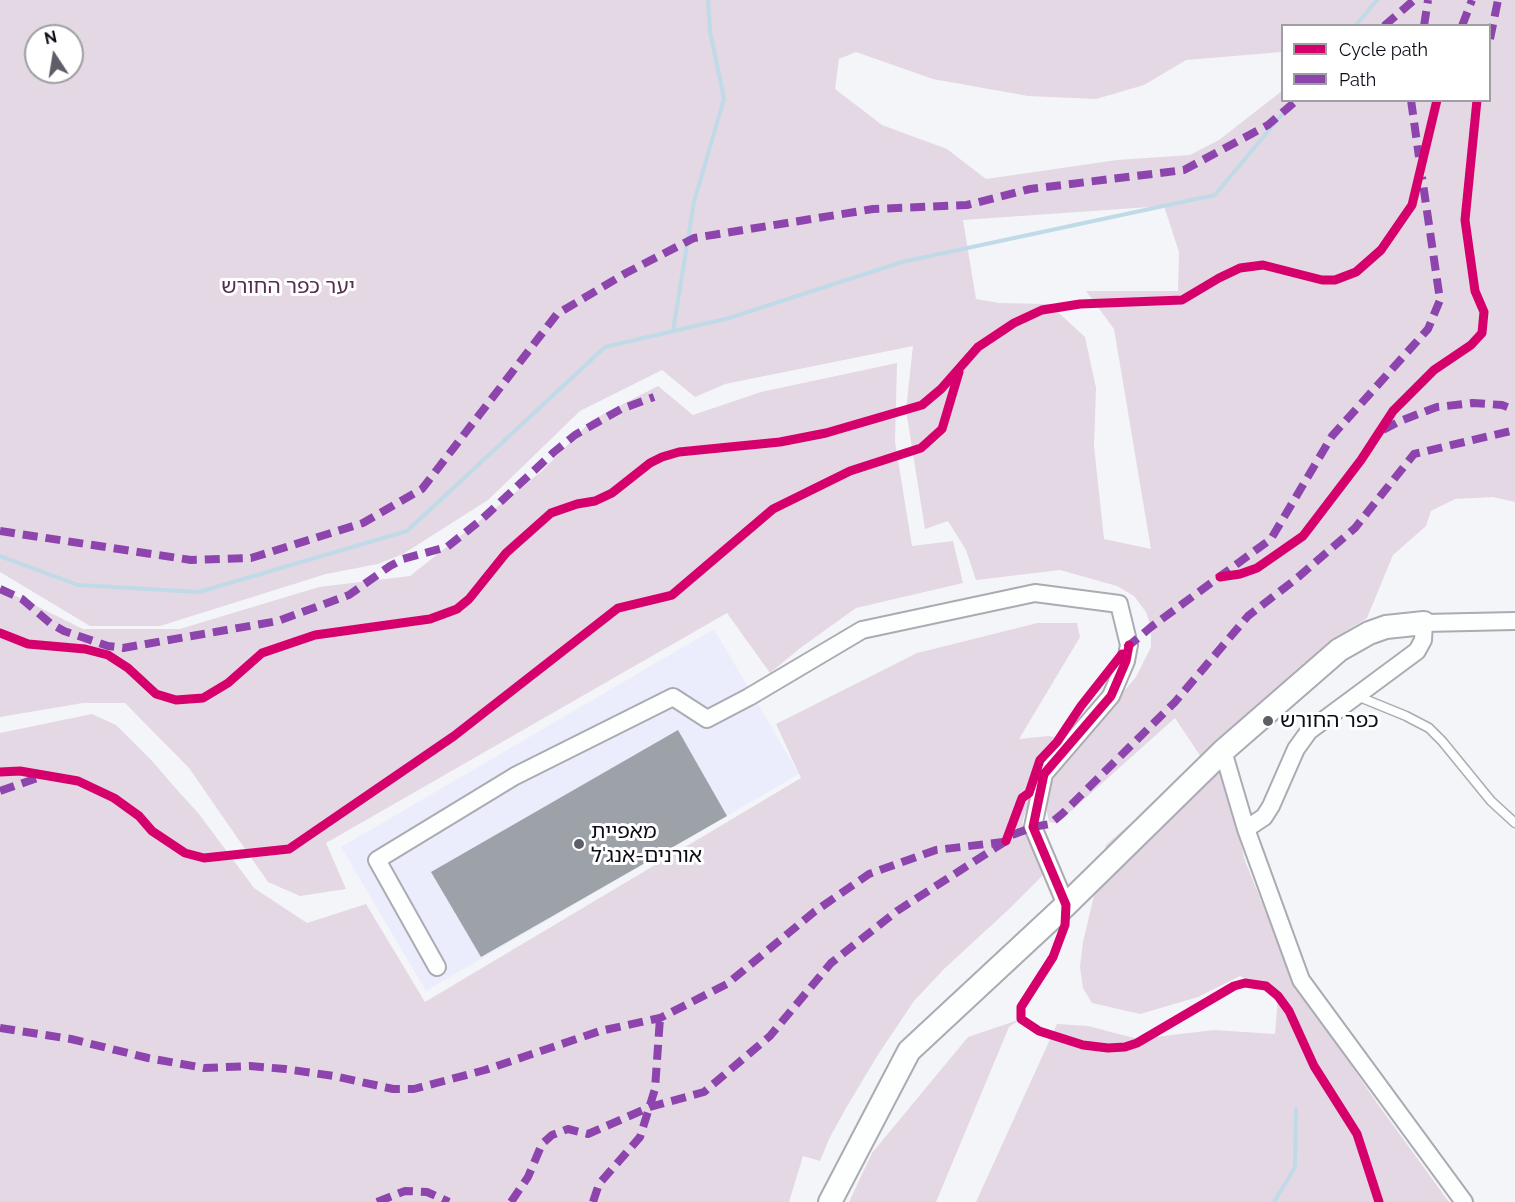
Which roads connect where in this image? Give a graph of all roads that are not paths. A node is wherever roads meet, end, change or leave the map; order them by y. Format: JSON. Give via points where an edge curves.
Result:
{"nodes":[{"id":1,"x":1515,"y":621,"type":"edge"},
{"id":2,"x":1425,"y":623,"type":"junction"},
{"id":3,"x":1357,"y":696,"type":"junction"},
{"id":4,"x":1223,"y":751,"type":"junction"},
{"id":5,"x":1515,"y":824,"type":"edge"},
{"id":6,"x":1246,"y":829,"type":"junction"},
{"id":7,"x":1066,"y":905,"type":"junction"},
{"id":8,"x":437,"y":967,"type":"dead end"},
{"id":9,"x":830,"y":1202,"type":"edge"},
{"id":10,"x":1464,"y":1202,"type":"edge"}],
"edges":[{"from":1,"to":2,"type":"street"},
{"from":2,"to":3,"type":"street","via":[[1417,651]]},
{"from":2,"to":4,"type":"main road","via":[[1386,627],[1346,645]]},
{"from":3,"to":5,"type":"lane","via":[[1429,728]]},
{"from":3,"to":6,"type":"street","via":[[1303,738],[1271,806],[1264,817]]},
{"from":4,"to":6,"type":"street"},
{"from":4,"to":7,"type":"main road"},
{"from":6,"to":10,"type":"street","via":[[1301,980]]},
{"from":7,"to":8,"type":"street","via":[[1033,827],[1044,774],[1111,696],[1129,645],[1119,604],[1035,593],[862,630],[707,719],[672,697],[515,776],[377,860]]},
{"from":7,"to":9,"type":"main road","via":[[909,1051]]}]}
